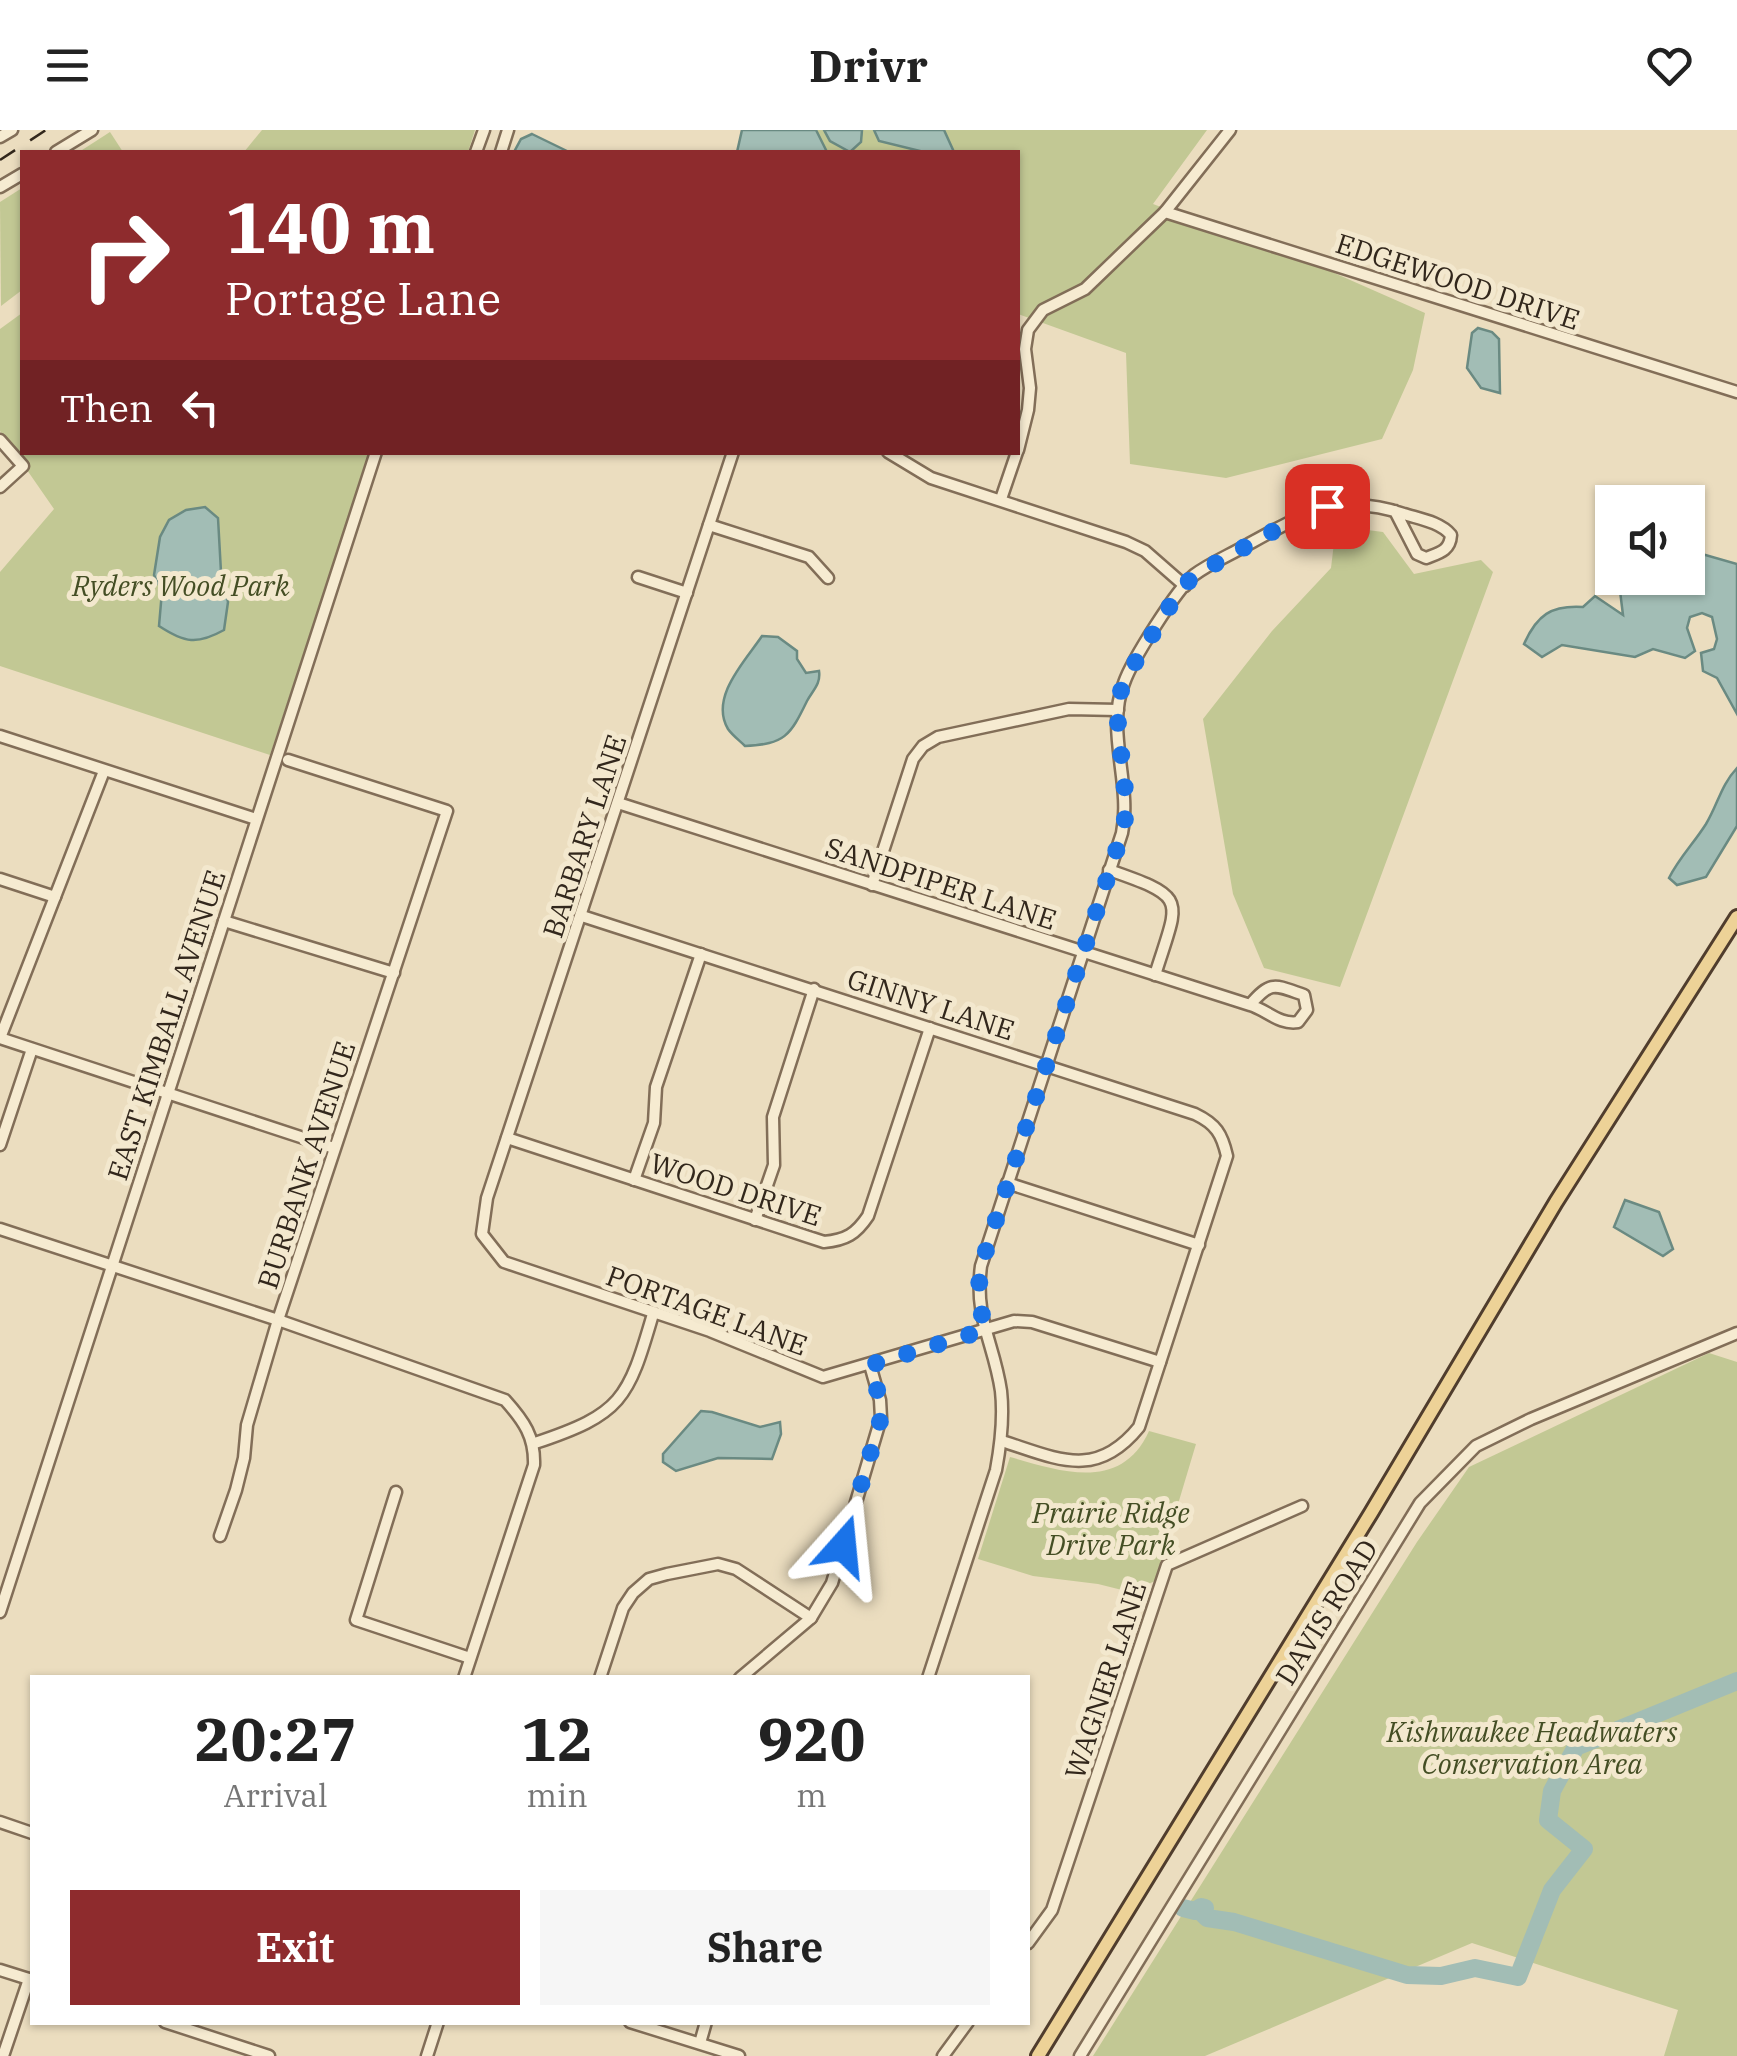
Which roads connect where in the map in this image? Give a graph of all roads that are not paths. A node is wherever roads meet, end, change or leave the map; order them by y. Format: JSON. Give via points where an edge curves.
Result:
{"nodes":[{"id":1,"x":12,"y":130,"type":"edge"},
{"id":2,"x":92,"y":130,"type":"edge"},
{"id":3,"x":1230,"y":130,"type":"edge"},
{"id":4,"x":0,"y":138,"type":"edge"},
{"id":5,"x":59,"y":150,"type":"edge"},
{"id":6,"x":1165,"y":212,"type":"junction"},
{"id":7,"x":1022,"y":330,"type":"edge"},
{"id":8,"x":1737,"y":392,"type":"edge"},
{"id":9,"x":0,"y":440,"type":"edge"},
{"id":10,"x":1020,"y":440,"type":"edge"},
{"id":11,"x":375,"y":455,"type":"edge"},
{"id":12,"x":732,"y":455,"type":"edge"},
{"id":13,"x":893,"y":455,"type":"edge"},
{"id":14,"x":1016,"y":455,"type":"edge"},
{"id":15,"x":0,"y":487,"type":"edge"},
{"id":16,"x":1001,"y":499,"type":"junction"},
{"id":17,"x":1395,"y":510,"type":"junction"},
{"id":18,"x":709,"y":524,"type":"junction"},
{"id":19,"x":638,"y":577,"type":"dead end"},
{"id":20,"x":828,"y":578,"type":"dead end"},
{"id":21,"x":1184,"y":586,"type":"junction"},
{"id":22,"x":686,"y":593,"type":"junction"},
{"id":23,"x":1118,"y":710,"type":"junction"},
{"id":24,"x":0,"y":736,"type":"edge"},
{"id":25,"x":288,"y":760,"type":"dead end"},
{"id":26,"x":104,"y":771,"type":"junction"},
{"id":27,"x":618,"y":803,"type":"junction"},
{"id":28,"x":256,"y":819,"type":"junction"},
{"id":29,"x":1110,"y":870,"type":"junction"},
{"id":30,"x":0,"y":879,"type":"edge"},
{"id":31,"x":872,"y":885,"type":"junction"},
{"id":32,"x":55,"y":897,"type":"junction"},
{"id":33,"x":582,"y":916,"type":"junction"},
{"id":34,"x":1737,"y":918,"type":"edge"},
{"id":35,"x":224,"y":922,"type":"junction"},
{"id":36,"x":1082,"y":952,"type":"junction"},
{"id":37,"x":701,"y":954,"type":"junction"},
{"id":38,"x":394,"y":974,"type":"junction"},
{"id":39,"x":1155,"y":975,"type":"junction"},
{"id":40,"x":814,"y":990,"type":"junction"},
{"id":41,"x":1250,"y":1005,"type":"junction"},
{"id":42,"x":930,"y":1028,"type":"junction"},
{"id":43,"x":0,"y":1038,"type":"edge"},
{"id":44,"x":32,"y":1049,"type":"junction"},
{"id":45,"x":1045,"y":1065,"type":"junction"},
{"id":46,"x":167,"y":1094,"type":"junction"},
{"id":47,"x":508,"y":1138,"type":"junction"},
{"id":48,"x":0,"y":1144,"type":"edge"},
{"id":49,"x":334,"y":1148,"type":"junction"},
{"id":50,"x":634,"y":1180,"type":"junction"},
{"id":51,"x":1007,"y":1183,"type":"junction"},
{"id":52,"x":755,"y":1220,"type":"junction"},
{"id":53,"x":0,"y":1228,"type":"edge"},
{"id":54,"x":482,"y":1234,"type":"joint"},
{"id":55,"x":1199,"y":1244,"type":"junction"},
{"id":56,"x":112,"y":1265,"type":"junction"},
{"id":57,"x":654,"y":1314,"type":"junction"},
{"id":58,"x":278,"y":1320,"type":"junction"},
{"id":59,"x":985,"y":1330,"type":"junction"},
{"id":60,"x":1737,"y":1333,"type":"edge"},
{"id":61,"x":1160,"y":1362,"type":"junction"},
{"id":62,"x":870,"y":1365,"type":"junction"},
{"id":63,"x":1002,"y":1441,"type":"junction"},
{"id":64,"x":534,"y":1443,"type":"junction"},
{"id":65,"x":396,"y":1492,"type":"dead end"},
{"id":66,"x":1302,"y":1506,"type":"dead end"},
{"id":67,"x":220,"y":1536,"type":"dead end"},
{"id":68,"x":0,"y":1612,"type":"edge"},
{"id":69,"x":810,"y":1618,"type":"junction"},
{"id":70,"x":470,"y":1658,"type":"junction"},
{"id":71,"x":465,"y":1675,"type":"edge"},
{"id":72,"x":601,"y":1675,"type":"edge"},
{"id":73,"x":744,"y":1675,"type":"edge"},
{"id":74,"x":929,"y":1675,"type":"edge"},
{"id":75,"x":0,"y":1822,"type":"edge"},
{"id":76,"x":30,"y":1832,"type":"edge"},
{"id":77,"x":1030,"y":1940,"type":"edge"},
{"id":78,"x":0,"y":1970,"type":"edge"},
{"id":79,"x":30,"y":1980,"type":"edge"},
{"id":80,"x":30,"y":1983,"type":"edge"},
{"id":81,"x":173,"y":2025,"type":"edge"},
{"id":82,"x":437,"y":2025,"type":"edge"},
{"id":83,"x":640,"y":2025,"type":"edge"},
{"id":84,"x":705,"y":2025,"type":"edge"},
{"id":85,"x":966,"y":2025,"type":"edge"},
{"id":86,"x":700,"y":2044,"type":"junction"},
{"id":87,"x":3,"y":2056,"type":"edge"},
{"id":88,"x":270,"y":2056,"type":"edge"},
{"id":89,"x":427,"y":2056,"type":"edge"},
{"id":90,"x":739,"y":2056,"type":"edge"},
{"id":91,"x":942,"y":2056,"type":"edge"},
{"id":92,"x":1038,"y":2056,"type":"edge"},
{"id":93,"x":1080,"y":2056,"type":"edge"}],
"edges":[{"from":1,"to":4,"type":"street"},
{"from":2,"to":5,"type":"street"},
{"from":3,"to":6,"type":"street"},
{"from":6,"to":7,"type":"street","via":[[1085,289],[1043,310]]},
{"from":6,"to":8,"type":"street","name":"EDGEWOOD DRIVE"},
{"from":7,"to":10,"type":"street","via":[[1030,388]]},
{"from":9,"to":15,"type":"street","via":[[23,466]]},
{"from":11,"to":28,"type":"street","name":"EAST KIMBALL AVENUE"},
{"from":12,"to":18,"type":"street","name":"BARBARY LANE"},
{"from":13,"to":16,"type":"street","via":[[931,478]]},
{"from":14,"to":16,"type":"street"},
{"from":16,"to":21,"type":"street","via":[[1145,551]]},
{"from":17,"to":17,"type":"street","via":[[1444,527],[1450,544],[1426,558],[1417,554]]},
{"from":17,"to":21,"type":"street","via":[[1358,504],[1304,514]]},
{"from":18,"to":20,"type":"street","via":[[809,557]]},
{"from":18,"to":22,"type":"street","name":"BARBARY LANE"},
{"from":19,"to":22,"type":"street"},
{"from":21,"to":23,"type":"street","via":[[1125,679]]},
{"from":22,"to":27,"type":"street","name":"BARBARY LANE"},
{"from":23,"to":29,"type":"street","via":[[1127,809]]},
{"from":23,"to":31,"type":"street","via":[[1069,708],[922,746]]},
{"from":24,"to":26,"type":"street"},
{"from":25,"to":38,"type":"street","name":"BURBANK AVENUE","via":[[446,811]]},
{"from":26,"to":28,"type":"street"},
{"from":26,"to":32,"type":"street"},
{"from":27,"to":31,"type":"street","name":"SANDPIPER LANE"},
{"from":27,"to":33,"type":"street","name":"BARBARY LANE"},
{"from":28,"to":35,"type":"street","name":"EAST KIMBALL AVENUE"},
{"from":29,"to":36,"type":"street"},
{"from":29,"to":39,"type":"street","via":[[1169,896],[1172,919]]},
{"from":30,"to":32,"type":"street"},
{"from":31,"to":36,"type":"street","name":"SANDPIPER LANE"},
{"from":32,"to":43,"type":"street"},
{"from":33,"to":37,"type":"street","name":"GINNY LANE"},
{"from":33,"to":47,"type":"street","name":"BARBARY LANE"},
{"from":34,"to":92,"type":"main road","via":[[1556,1202]]},
{"from":35,"to":38,"type":"street"},
{"from":35,"to":46,"type":"street","name":"EAST KIMBALL AVENUE"},
{"from":36,"to":39,"type":"street","name":"SANDPIPER LANE"},
{"from":36,"to":45,"type":"street"},
{"from":37,"to":40,"type":"street","name":"GINNY LANE"},
{"from":37,"to":50,"type":"street","via":[[656,1088],[654,1122]]},
{"from":38,"to":49,"type":"street","name":"BURBANK AVENUE"},
{"from":39,"to":41,"type":"street","name":"SANDPIPER LANE"},
{"from":40,"to":42,"type":"street","name":"GINNY LANE"},
{"from":40,"to":52,"type":"street","via":[[773,1117],[774,1165]]},
{"from":41,"to":41,"type":"street","name":"SANDPIPER LANE","via":[[1291,1023],[1307,1010],[1304,995],[1274,985]]},
{"from":42,"to":45,"type":"street","name":"GINNY LANE"},
{"from":42,"to":52,"type":"street","name":"WOOD DRIVE","via":[[857,1232],[824,1242]]},
{"from":43,"to":44,"type":"street"},
{"from":44,"to":46,"type":"street"},
{"from":44,"to":48,"type":"street"},
{"from":45,"to":51,"type":"street"},
{"from":45,"to":55,"type":"street","name":"GINNY LANE","via":[[1196,1114],[1222,1133],[1227,1156]]},
{"from":46,"to":49,"type":"street"},
{"from":46,"to":56,"type":"street","name":"EAST KIMBALL AVENUE"},
{"from":47,"to":50,"type":"street","name":"WOOD DRIVE"},
{"from":47,"to":54,"type":"street","name":"BARBARY LANE"},
{"from":49,"to":58,"type":"street","name":"BURBANK AVENUE"},
{"from":50,"to":52,"type":"street","name":"WOOD DRIVE"},
{"from":51,"to":55,"type":"street"},
{"from":51,"to":59,"type":"street","via":[[981,1266]]},
{"from":53,"to":56,"type":"street"},
{"from":54,"to":57,"type":"street","name":"PORTAGE LANE","via":[[504,1262]]},
{"from":55,"to":61,"type":"street","name":"GINNY LANE"},
{"from":56,"to":58,"type":"street"},
{"from":56,"to":68,"type":"street","name":"EAST KIMBALL AVENUE"},
{"from":57,"to":62,"type":"street","name":"PORTAGE LANE","via":[[824,1377]]},
{"from":57,"to":64,"type":"street","via":[[619,1398],[600,1418]]},
{"from":58,"to":64,"type":"street","via":[[504,1400]]},
{"from":58,"to":67,"type":"street","name":"BURBANK AVENUE"},
{"from":59,"to":61,"type":"street","name":"PORTAGE LANE","via":[[1032,1322]]},
{"from":59,"to":62,"type":"street","name":"PORTAGE LANE"},
{"from":59,"to":63,"type":"street","via":[[1000,1387]]},
{"from":60,"to":93,"type":"street","name":"DAVIS ROAD","via":[[1476,1446],[1420,1503]]},
{"from":61,"to":63,"type":"street","name":"GINNY LANE","via":[[1139,1427],[1109,1455],[1065,1460]]},
{"from":62,"to":69,"type":"street","via":[[880,1400],[878,1438],[832,1583]]},
{"from":63,"to":74,"type":"street"},
{"from":64,"to":70,"type":"street","via":[[526,1492]]},
{"from":65,"to":70,"type":"street","via":[[356,1620]]},
{"from":66,"to":77,"type":"street","name":"WAGNER LANE","via":[[1166,1565],[1052,1910]]},
{"from":69,"to":72,"type":"street","via":[[736,1569],[718,1564],[667,1574],[633,1593]]},
{"from":69,"to":73,"type":"street"},
{"from":70,"to":71,"type":"street"},
{"from":75,"to":76,"type":"street"},
{"from":78,"to":79,"type":"street"},
{"from":80,"to":87,"type":"street"},
{"from":81,"to":88,"type":"street"},
{"from":82,"to":89,"type":"street"},
{"from":83,"to":86,"type":"street"},
{"from":84,"to":86,"type":"street"},
{"from":85,"to":91,"type":"street"},
{"from":86,"to":90,"type":"street"}]}
